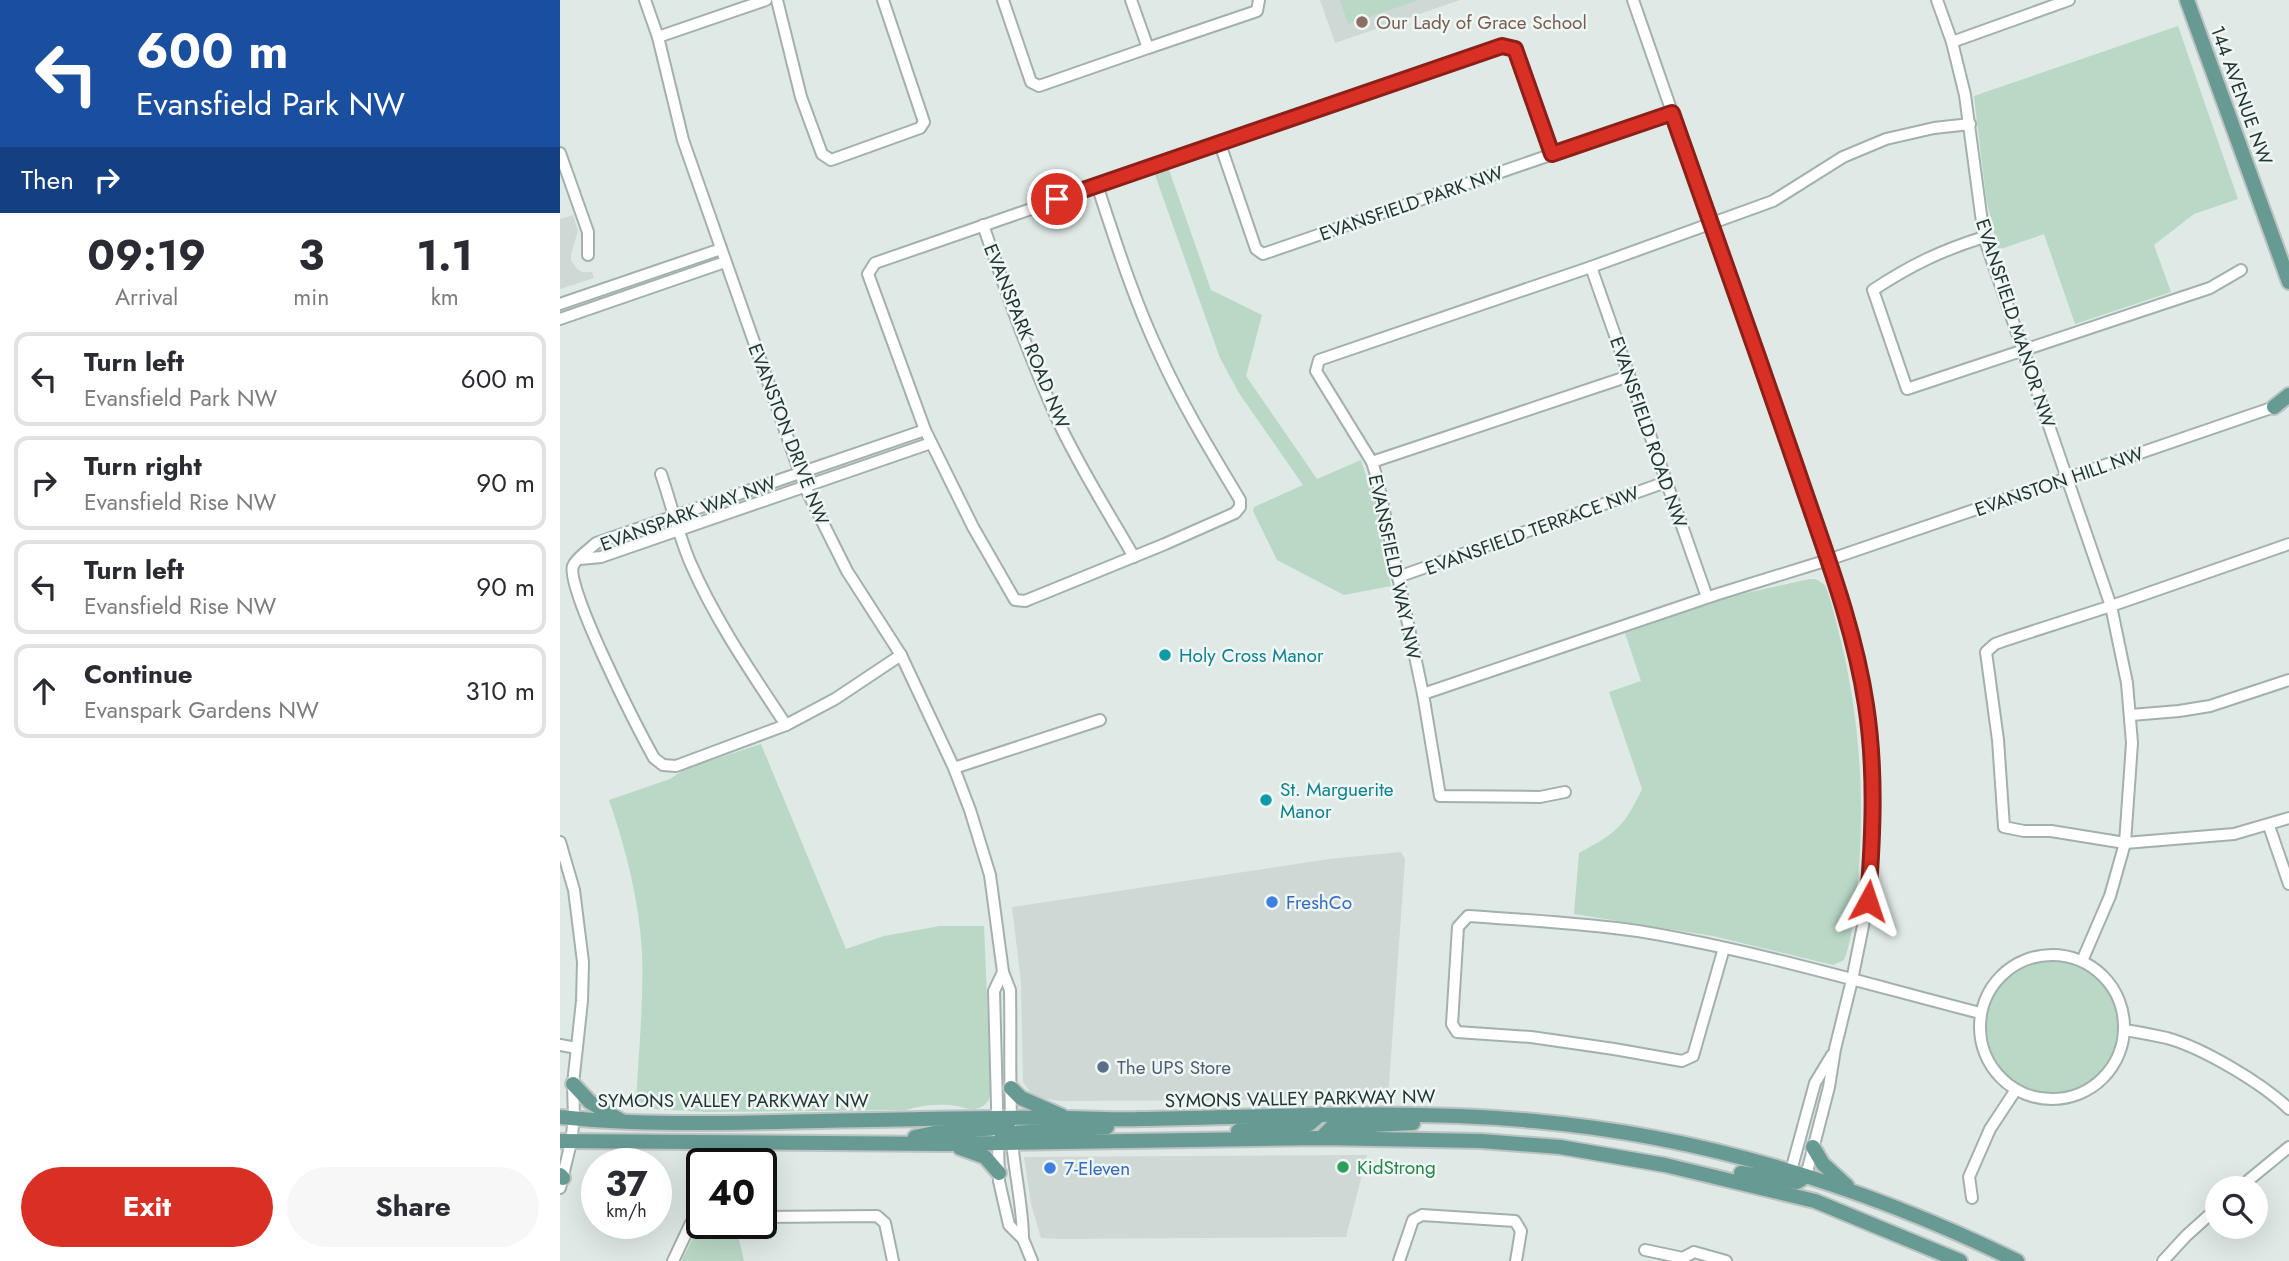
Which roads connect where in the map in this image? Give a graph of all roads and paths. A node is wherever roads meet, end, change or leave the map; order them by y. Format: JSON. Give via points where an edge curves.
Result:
{"nodes":[{"id":1,"x":645,"y":0,"type":"edge"},
{"id":2,"x":766,"y":0,"type":"edge"},
{"id":3,"x":777,"y":0,"type":"edge"},
{"id":4,"x":883,"y":0,"type":"edge"},
{"id":5,"x":1003,"y":0,"type":"edge"},
{"id":6,"x":1131,"y":0,"type":"edge"},
{"id":7,"x":1259,"y":0,"type":"edge"},
{"id":8,"x":1633,"y":0,"type":"edge"},
{"id":9,"x":1937,"y":0,"type":"edge"},
{"id":10,"x":2069,"y":0,"type":"edge"},
{"id":11,"x":2187,"y":0,"type":"edge"},
{"id":12,"x":657,"y":37,"type":"junction"},
{"id":13,"x":1952,"y":42,"type":"junction"},
{"id":14,"x":1148,"y":48,"type":"junction"},
{"id":15,"x":1672,"y":113,"type":"junction"},
{"id":16,"x":1970,"y":124,"type":"junction"},
{"id":17,"x":1220,"y":144,"type":"junction"},
{"id":18,"x":560,"y":153,"type":"edge"},
{"id":19,"x":1552,"y":154,"type":"junction"},
{"id":20,"x":1097,"y":185,"type":"junction"},
{"id":21,"x":1712,"y":224,"type":"junction"},
{"id":22,"x":983,"y":225,"type":"junction"},
{"id":23,"x":1984,"y":237,"type":"junction"},
{"id":24,"x":721,"y":249,"type":"junction"},
{"id":25,"x":588,"y":256,"type":"dead end"},
{"id":26,"x":725,"y":262,"type":"junction"},
{"id":27,"x":1591,"y":267,"type":"junction"},
{"id":28,"x":2241,"y":271,"type":"dead end"},
{"id":29,"x":2289,"y":282,"type":"edge"},
{"id":30,"x":560,"y":304,"type":"edge"},
{"id":31,"x":560,"y":319,"type":"edge"},
{"id":32,"x":2022,"y":352,"type":"junction"},
{"id":33,"x":1629,"y":376,"type":"junction"},
{"id":34,"x":2289,"y":395,"type":"edge"},
{"id":35,"x":2289,"y":402,"type":"edge"},
{"id":36,"x":2274,"y":407,"type":"junction"},
{"id":37,"x":925,"y":430,"type":"junction"},
{"id":38,"x":931,"y":443,"type":"junction"},
{"id":39,"x":1372,"y":462,"type":"junction"},
{"id":40,"x":800,"y":472,"type":"junction"},
{"id":41,"x":661,"y":474,"type":"dead end"},
{"id":42,"x":2067,"y":479,"type":"junction"},
{"id":43,"x":1666,"y":482,"type":"junction"},
{"id":44,"x":805,"y":487,"type":"junction"},
{"id":45,"x":676,"y":516,"type":"junction"},
{"id":46,"x":678,"y":530,"type":"junction"},
{"id":47,"x":2289,"y":544,"type":"edge"},
{"id":48,"x":1134,"y":557,"type":"junction"},
{"id":49,"x":580,"y":559,"type":"junction"},
{"id":50,"x":1828,"y":560,"type":"junction"},
{"id":51,"x":1398,"y":577,"type":"junction"},
{"id":52,"x":1707,"y":597,"type":"junction"},
{"id":53,"x":2111,"y":607,"type":"junction"},
{"id":54,"x":901,"y":655,"type":"junction"},
{"id":55,"x":2289,"y":680,"type":"edge"},
{"id":56,"x":1423,"y":694,"type":"junction"},
{"id":57,"x":2131,"y":715,"type":"junction"},
{"id":58,"x":1100,"y":720,"type":"dead end"},
{"id":59,"x":786,"y":726,"type":"junction"},
{"id":60,"x":954,"y":768,"type":"junction"},
{"id":61,"x":1565,"y":792,"type":"dead end"},
{"id":62,"x":2289,"y":818,"type":"edge"},
{"id":63,"x":2269,"y":825,"type":"junction"},
{"id":64,"x":560,"y":842,"type":"edge"},
{"id":65,"x":2125,"y":843,"type":"junction"},
{"id":66,"x":2289,"y":884,"type":"edge"},
{"id":67,"x":1724,"y":948,"type":"junction"},
{"id":68,"x":2082,"y":961,"type":"junction"},
{"id":69,"x":1003,"y":972,"type":"junction"},
{"id":70,"x":1852,"y":981,"type":"junction"},
{"id":71,"x":1980,"y":1013,"type":"junction"},
{"id":72,"x":2124,"y":1030,"type":"junction"},
{"id":73,"x":560,"y":1045,"type":"edge"},
{"id":74,"x":576,"y":1048,"type":"junction"},
{"id":75,"x":1835,"y":1049,"type":"junction"},
{"id":76,"x":573,"y":1084,"type":"junction"},
{"id":77,"x":1011,"y":1088,"type":"junction"},
{"id":78,"x":2015,"y":1091,"type":"junction"},
{"id":79,"x":2289,"y":1109,"type":"edge"},
{"id":80,"x":1321,"y":1114,"type":"junction"},
{"id":81,"x":1445,"y":1116,"type":"junction"},
{"id":82,"x":567,"y":1117,"type":"edge"},
{"id":83,"x":1066,"y":1118,"type":"junction"},
{"id":84,"x":1124,"y":1120,"type":"junction"},
{"id":85,"x":621,"y":1121,"type":"junction"},
{"id":86,"x":1004,"y":1131,"type":"junction"},
{"id":87,"x":1321,"y":1138,"type":"junction"},
{"id":88,"x":1168,"y":1141,"type":"junction"},
{"id":89,"x":566,"y":1142,"type":"edge"},
{"id":90,"x":894,"y":1142,"type":"junction"},
{"id":91,"x":945,"y":1144,"type":"junction"},
{"id":92,"x":1813,"y":1147,"type":"junction"},
{"id":93,"x":2289,"y":1147,"type":"edge"},
{"id":94,"x":999,"y":1173,"type":"junction"},
{"id":95,"x":1805,"y":1176,"type":"junction"},
{"id":96,"x":2254,"y":1176,"type":"edge"},
{"id":97,"x":561,"y":1181,"type":"edge"},
{"id":98,"x":1788,"y":1182,"type":"junction"},
{"id":99,"x":1851,"y":1190,"type":"junction"},
{"id":100,"x":1972,"y":1198,"type":"dead end"},
{"id":101,"x":777,"y":1217,"type":"edge"},
{"id":102,"x":2205,"y":1219,"type":"edge"},
{"id":103,"x":686,"y":1234,"type":"edge"},
{"id":104,"x":1023,"y":1239,"type":"junction"},
{"id":105,"x":1645,"y":1250,"type":"dead end"},
{"id":106,"x":1682,"y":1260,"type":"edge"},
{"id":107,"x":673,"y":1261,"type":"edge"},
{"id":108,"x":893,"y":1261,"type":"edge"},
{"id":109,"x":1032,"y":1261,"type":"edge"},
{"id":110,"x":1399,"y":1261,"type":"edge"},
{"id":111,"x":1516,"y":1261,"type":"edge"},
{"id":112,"x":1726,"y":1261,"type":"edge"},
{"id":113,"x":1960,"y":1261,"type":"edge"},
{"id":114,"x":2017,"y":1261,"type":"edge"},
{"id":115,"x":2163,"y":1261,"type":"edge"}],
"edges":[{"from":1,"to":12,"type":"street","name":"EVANSTON DRIVE NW"},
{"from":2,"to":12,"type":"street"},
{"from":3,"to":4,"type":"street","via":[[801,97],[821,154],[831,160],[920,128],[924,122]]},
{"from":5,"to":14,"type":"street","via":[[1031,82],[1039,86]]},
{"from":6,"to":14,"type":"street"},
{"from":7,"to":14,"type":"street","via":[[1257,11]]},
{"from":8,"to":15,"type":"street"},
{"from":9,"to":13,"type":"street","name":"EVANSFIELD MANOR NW"},
{"from":10,"to":13,"type":"street"},
{"from":11,"to":29,"type":"main road","name":"144 AVENUE NW"},
{"from":12,"to":24,"type":"street","name":"EVANSTON DRIVE NW","via":[[683,140]]},
{"from":13,"to":16,"type":"street","name":"EVANSFIELD MANOR NW"},
{"from":15,"to":19,"type":"street","name":"EVANSFIELD PARK NW"},
{"from":15,"to":21,"type":"street"},
{"from":16,"to":21,"type":"street","name":"EVANSFIELD WAY NW","via":[[1886,139],[1843,157],[1773,201]]},
{"from":16,"to":23,"type":"street","name":"EVANSFIELD MANOR NW"},
{"from":17,"to":19,"type":"street","via":[[1502,46],[1515,49]]},
{"from":17,"to":19,"type":"street","name":"EVANSFIELD PARK NW","via":[[1256,248],[1263,254]]},
{"from":17,"to":20,"type":"street"},
{"from":18,"to":25,"type":"street","via":[[588,232]]},
{"from":20,"to":22,"type":"street"},
{"from":20,"to":48,"type":"street","via":[[1137,304],[1160,355],[1240,500],[1235,513]]},
{"from":21,"to":27,"type":"street","name":"EVANSFIELD WAY NW"},
{"from":21,"to":50,"type":"street"},
{"from":22,"to":37,"type":"street","via":[[875,263],[868,274]]},
{"from":22,"to":48,"type":"street","name":"EVANSPARK ROAD NW","via":[[1025,343],[1059,421]]},
{"from":23,"to":32,"type":"street","name":"EVANSFIELD MANOR NW"},
{"from":23,"to":32,"type":"street","via":[[1941,251],[1873,290],[1907,389]]},
{"from":24,"to":26,"type":"street","name":"EVANSTON DRIVE NW"},
{"from":24,"to":30,"type":"street"},
{"from":26,"to":31,"type":"street"},
{"from":26,"to":40,"type":"street","name":"EVANSTON DRIVE NW"},
{"from":27,"to":33,"type":"street","name":"EVANSFIELD ROAD NW"},
{"from":27,"to":39,"type":"street","name":"EVANSFIELD WAY NW","via":[[1319,360],[1316,372]]},
{"from":28,"to":32,"type":"street","via":[[2210,288]]},
{"from":32,"to":42,"type":"street","name":"EVANSFIELD MANOR NW"},
{"from":33,"to":39,"type":"street"},
{"from":33,"to":43,"type":"street","name":"EVANSFIELD ROAD NW"},
{"from":34,"to":36,"type":"main road"},
{"from":35,"to":36,"type":"street","name":"EVANSTON HILL NW"},
{"from":36,"to":42,"type":"street","name":"EVANSTON HILL NW"},
{"from":37,"to":38,"type":"street"},
{"from":37,"to":40,"type":"street","name":"EVANSPARK WAY NW"},
{"from":38,"to":44,"type":"street","name":"EVANSPARK WAY NW"},
{"from":38,"to":48,"type":"street","via":[[1015,600],[1025,601]]},
{"from":39,"to":51,"type":"street","name":"EVANSFIELD WAY NW"},
{"from":40,"to":44,"type":"street","name":"EVANSTON DRIVE NW"},
{"from":40,"to":45,"type":"street","name":"EVANSPARK WAY NW"},
{"from":41,"to":45,"type":"street"},
{"from":42,"to":50,"type":"street","name":"EVANSTON HILL NW"},
{"from":42,"to":53,"type":"street","name":"EVANSFIELD MANOR NW"},
{"from":43,"to":51,"type":"street","name":"EVANSFIELD TERRACE NW"},
{"from":43,"to":52,"type":"street","name":"EVANSFIELD ROAD NW"},
{"from":44,"to":46,"type":"street","name":"EVANSPARK WAY NW"},
{"from":44,"to":54,"type":"street","name":"EVANSTON DRIVE NW","via":[[847,571]]},
{"from":45,"to":46,"type":"street"},
{"from":45,"to":49,"type":"street","name":"EVANSPARK WAY NW","via":[[596,543]]},
{"from":46,"to":49,"type":"street","name":"EVANSPARK WAY NW","via":[[601,557]]},
{"from":46,"to":59,"type":"street","via":[[720,622]]},
{"from":47,"to":53,"type":"street"},
{"from":49,"to":59,"type":"street","name":"EVANSPARK WAY NW","via":[[572,567],[573,581],[658,762],[676,766]]},
{"from":50,"to":52,"type":"street"},
{"from":50,"to":70,"type":"street","via":[[1853,639],[1867,707],[1872,778],[1868,901]]},
{"from":51,"to":56,"type":"street","name":"EVANSFIELD WAY NW"},
{"from":52,"to":56,"type":"street"},
{"from":53,"to":57,"type":"street","name":"EVANSFIELD MANOR NW"},
{"from":53,"to":65,"type":"street","via":[[2006,640],[1986,652],[2004,827]]},
{"from":54,"to":59,"type":"street","name":"EVANSPARK WAY NW"},
{"from":54,"to":60,"type":"street","name":"EVANSTON DRIVE NW"},
{"from":55,"to":57,"type":"street","via":[[2210,706]]},
{"from":56,"to":61,"type":"street","name":"EVANSFIELD WAY NW","via":[[1440,796],[1540,797]]},
{"from":57,"to":65,"type":"street","name":"EVANSFIELD MANOR NW"},
{"from":58,"to":60,"type":"street"},
{"from":60,"to":69,"type":"street","name":"EVANSTON DRIVE NW","via":[[990,875]]},
{"from":62,"to":63,"type":"street"},
{"from":63,"to":65,"type":"street","via":[[2234,834]]},
{"from":63,"to":66,"type":"street"},
{"from":64,"to":74,"type":"street","via":[[575,890],[583,962]]},
{"from":65,"to":68,"type":"street","name":"EVANSFIELD MANOR NW","via":[[2110,896]]},
{"from":67,"to":67,"type":"street","via":[[1637,931],[1468,916],[1458,927],[1452,1024],[1457,1032],[1531,1037],[1682,1061],[1693,1056]]},
{"from":67,"to":70,"type":"street"},
{"from":68,"to":71,"type":"street","via":[[2046,955],[2011,967],[1992,987]]},
{"from":68,"to":72,"type":"street","via":[[2113,989],[2122,1009]]},
{"from":69,"to":77,"type":"street","name":"EVANSTON DRIVE NW","via":[[1010,990]]},
{"from":69,"to":86,"type":"street","name":"EVANSTON DRIVE NW","via":[[994,990]]},
{"from":70,"to":71,"type":"street"},
{"from":70,"to":75,"type":"street"},
{"from":71,"to":78,"type":"street","via":[[1985,1057],[1997,1076]]},
{"from":72,"to":78,"type":"street","via":[[2119,1054],[2106,1076],[2087,1091],[2051,1100]]},
{"from":72,"to":79,"type":"street","via":[[2169,1039],[2203,1054]]},
{"from":73,"to":74,"type":"street"},
{"from":74,"to":76,"type":"street"},
{"from":75,"to":92,"type":"street"},
{"from":75,"to":98,"type":"street","via":[[1815,1083]]},
{"from":76,"to":82,"type":"street"},
{"from":76,"to":85,"type":"main road","via":[[590,1102]]},
{"from":77,"to":83,"type":"main road","via":[[1025,1100]]},
{"from":77,"to":86,"type":"street","name":"EVANSTON DRIVE NW"},
{"from":78,"to":100,"type":"street","via":[[1990,1129],[1969,1177]]},
{"from":80,"to":81,"type":"main road","name":"SYMONS VALLEY PARKWAY NW"},
{"from":80,"to":84,"type":"main road","name":"SYMONS VALLEY PARKWAY NW"},
{"from":80,"to":88,"type":"main road","via":[[1301,1126]]},
{"from":81,"to":87,"type":"main road","via":[[1403,1125],[1332,1127]]},
{"from":81,"to":98,"type":"main road","name":"SYMONS VALLEY PARKWAY NW","via":[[1534,1121],[1672,1142]]},
{"from":82,"to":85,"type":"main road","name":"SYMONS VALLEY PARKWAY NW"},
{"from":82,"to":89,"type":"street"},
{"from":83,"to":84,"type":"main road","name":"SYMONS VALLEY PARKWAY NW"},
{"from":83,"to":86,"type":"main road","name":"SYMONS VALLEY PARKWAY NW"},
{"from":84,"to":86,"type":"main road","via":[[1115,1127]]},
{"from":85,"to":86,"type":"main road","name":"SYMONS VALLEY PARKWAY NW"},
{"from":86,"to":88,"type":"main road","name":"SYMONS VALLEY PARKWAY NW"},
{"from":86,"to":90,"type":"main road","via":[[934,1133]]},
{"from":86,"to":91,"type":"main road","name":"SYMONS VALLEY PARKWAY NW"},
{"from":86,"to":94,"type":"street"},
{"from":86,"to":104,"type":"street"},
{"from":87,"to":88,"type":"main road","name":"SYMONS VALLEY PARKWAY NW"},
{"from":87,"to":98,"type":"main road","name":"SYMONS VALLEY PARKWAY NW","via":[[1560,1147]]},
{"from":89,"to":90,"type":"main road","name":"SYMONS VALLEY PARKWAY NW"},
{"from":89,"to":97,"type":"street"},
{"from":90,"to":91,"type":"main road","name":"SYMONS VALLEY PARKWAY NW"},
{"from":91,"to":94,"type":"main road","via":[[985,1157]]},
{"from":92,"to":95,"type":"street"},
{"from":92,"to":99,"type":"main road","via":[[1823,1164]]},
{"from":93,"to":96,"type":"street"},
{"from":94,"to":104,"type":"street","via":[[1009,1225]]},
{"from":95,"to":98,"type":"main road","name":"SYMONS VALLEY PARKWAY NW"},
{"from":95,"to":99,"type":"main road","name":"SYMONS VALLEY PARKWAY NW"},
{"from":98,"to":113,"type":"main road","name":"SYMONS VALLEY PARKWAY NW","via":[[1815,1201]]},
{"from":99,"to":114,"type":"main road","name":"SYMONS VALLEY PARKWAY NW"},
{"from":101,"to":108,"type":"street","via":[[877,1216],[885,1223]]},
{"from":102,"to":115,"type":"street"},
{"from":103,"to":107,"type":"street"},
{"from":104,"to":109,"type":"street"},
{"from":105,"to":106,"type":"street"},
{"from":106,"to":112,"type":"street","via":[[1694,1252]]},
{"from":110,"to":111,"type":"street","via":[[1413,1220],[1422,1215],[1515,1221],[1521,1231]]}]}
